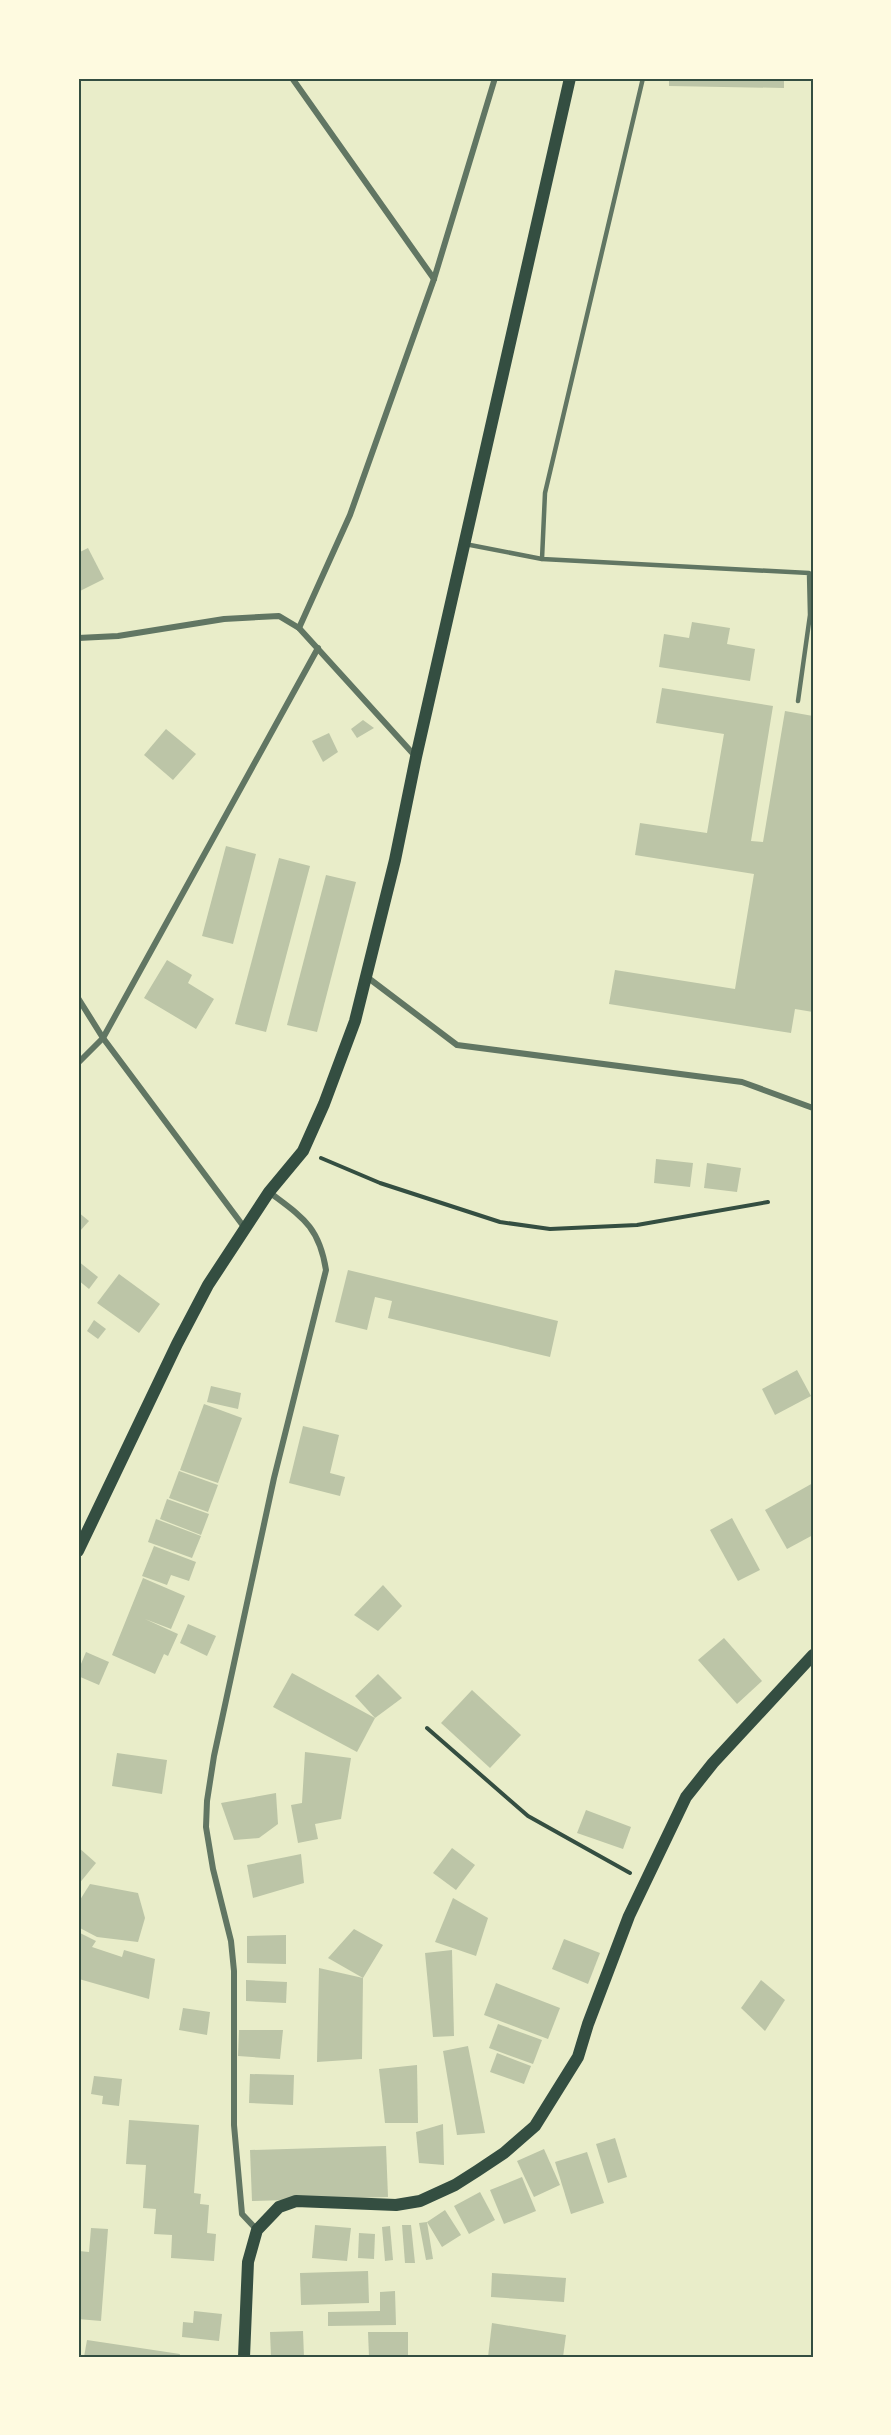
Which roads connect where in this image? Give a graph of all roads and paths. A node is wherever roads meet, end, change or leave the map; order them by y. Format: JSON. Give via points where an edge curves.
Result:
{"nodes":[{"id":1,"x":292,"y":78,"type":"edge"},
{"id":2,"x":495,"y":78,"type":"edge"},
{"id":3,"x":570,"y":78,"type":"edge"},
{"id":4,"x":644,"y":78,"type":"edge"},
{"id":5,"x":434,"y":279,"type":"junction"},
{"id":6,"x":465,"y":544,"type":"junction"},
{"id":7,"x":542,"y":559,"type":"junction"},
{"id":8,"x":299,"y":628,"type":"junction"},
{"id":9,"x":78,"y":638,"type":"edge"},
{"id":10,"x":318,"y":648,"type":"junction"},
{"id":11,"x":798,"y":700,"type":"dead end"},
{"id":12,"x":416,"y":757,"type":"junction"},
{"id":13,"x":366,"y":977,"type":"junction"},
{"id":14,"x":78,"y":999,"type":"edge"},
{"id":15,"x":103,"y":1038,"type":"junction"},
{"id":16,"x":78,"y":1063,"type":"edge"},
{"id":17,"x":813,"y":1108,"type":"edge"},
{"id":18,"x":303,"y":1151,"type":"junction"},
{"id":19,"x":269,"y":1192,"type":"junction"},
{"id":20,"x":768,"y":1203,"type":"dead end"},
{"id":21,"x":244,"y":1227,"type":"junction"},
{"id":22,"x":78,"y":1551,"type":"edge"},
{"id":23,"x":813,"y":1655,"type":"edge"},
{"id":24,"x":427,"y":1728,"type":"dead end"},
{"id":25,"x":646,"y":1882,"type":"junction"},
{"id":26,"x":257,"y":2230,"type":"junction"},
{"id":27,"x":244,"y":2357,"type":"edge"}],
"edges":[{"from":1,"to":5,"type":"street"},
{"from":2,"to":5,"type":"street"},
{"from":3,"to":6,"type":"main road"},
{"from":4,"to":7,"type":"lane","via":[[545,493]]},
{"from":5,"to":8,"type":"street","via":[[350,515]]},
{"from":6,"to":7,"type":"lane"},
{"from":6,"to":12,"type":"main road"},
{"from":7,"to":11,"type":"lane","via":[[808,573],[810,615]]},
{"from":8,"to":9,"type":"street","via":[[279,615]]},
{"from":8,"to":10,"type":"street"},
{"from":10,"to":12,"type":"street"},
{"from":10,"to":15,"type":"street"},
{"from":12,"to":13,"type":"main road"},
{"from":13,"to":17,"type":"street","via":[[457,1045],[742,1082]]},
{"from":13,"to":18,"type":"main road","via":[[355,1022]]},
{"from":14,"to":15,"type":"street"},
{"from":15,"to":16,"type":"street"},
{"from":15,"to":21,"type":"street"},
{"from":18,"to":19,"type":"main road"},
{"from":18,"to":20,"type":"path","via":[[380,1183],[500,1222],[550,1229],[637,1225]]},
{"from":19,"to":21,"type":"main road"},
{"from":19,"to":26,"type":"street","via":[[306,1220],[323,1253],[326,1270],[274,1478],[207,1801],[207,1843],[231,1941],[234,1971],[234,2125],[242,2214]]},
{"from":21,"to":22,"type":"main road","via":[[177,1344]]},
{"from":23,"to":25,"type":"main road","via":[[686,1797]]},
{"from":24,"to":25,"type":"path","via":[[528,1816]]},
{"from":25,"to":26,"type":"main road","via":[[629,1916],[578,2058],[535,2126],[477,2171],[420,2201],[396,2205],[296,2201],[279,2207]]},
{"from":26,"to":27,"type":"main road","via":[[248,2262]]}]}
